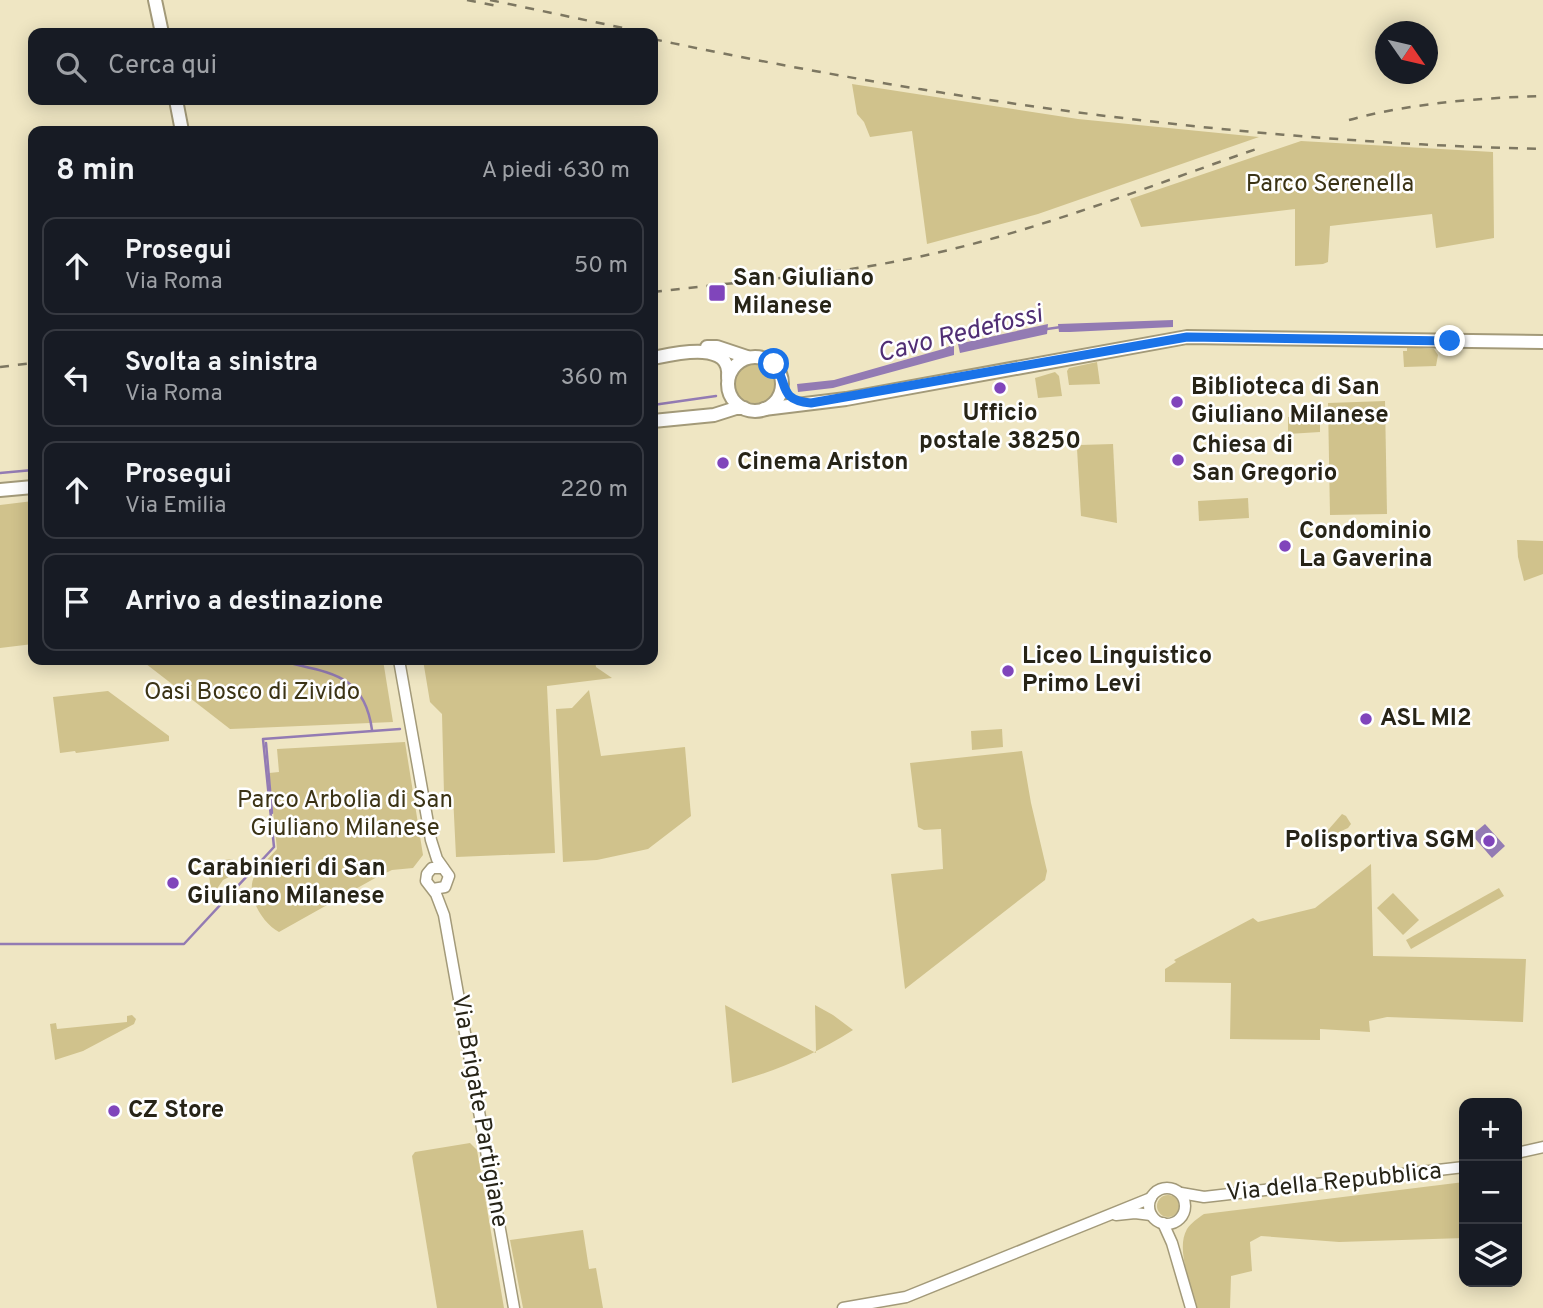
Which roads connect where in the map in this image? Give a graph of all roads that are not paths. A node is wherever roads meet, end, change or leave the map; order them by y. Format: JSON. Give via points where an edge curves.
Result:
{"nodes":[{"id":1,"x":155,"y":0,"type":"edge"},
{"id":2,"x":161,"y":28,"type":"edge"},
{"id":3,"x":177,"y":105,"type":"edge"},
{"id":4,"x":182,"y":126,"type":"edge"},
{"id":5,"x":1543,"y":342,"type":"edge"},
{"id":6,"x":690,"y":351,"type":"junction"},
{"id":7,"x":658,"y":357,"type":"edge"},
{"id":8,"x":747,"y":358,"type":"junction"},
{"id":9,"x":728,"y":382,"type":"junction"},
{"id":10,"x":782,"y":385,"type":"junction"},
{"id":11,"x":811,"y":403,"type":"junction"},
{"id":12,"x":744,"y":408,"type":"junction"},
{"id":13,"x":764,"y":409,"type":"junction"},
{"id":14,"x":698,"y":416,"type":"junction"},
{"id":15,"x":658,"y":420,"type":"edge"},
{"id":16,"x":28,"y":487,"type":"edge"},
{"id":17,"x":0,"y":490,"type":"edge"},
{"id":18,"x":399,"y":665,"type":"edge"},
{"id":19,"x":430,"y":841,"type":"junction"},
{"id":20,"x":443,"y":868,"type":"junction"},
{"id":21,"x":431,"y":869,"type":"junction"},
{"id":22,"x":445,"y":887,"type":"junction"},
{"id":23,"x":433,"y":889,"type":"junction"},
{"id":24,"x":444,"y":915,"type":"junction"},
{"id":25,"x":1543,"y":1147,"type":"edge"},
{"id":26,"x":1522,"y":1152,"type":"edge"},
{"id":27,"x":1459,"y":1168,"type":"edge"},
{"id":28,"x":1181,"y":1193,"type":"junction"},
{"id":29,"x":1204,"y":1197,"type":"junction"},
{"id":30,"x":1150,"y":1198,"type":"junction"},
{"id":31,"x":1186,"y":1207,"type":"junction"},
{"id":32,"x":1151,"y":1215,"type":"junction"},
{"id":33,"x":1098,"y":1218,"type":"junction"},
{"id":34,"x":1176,"y":1222,"type":"junction"},
{"id":35,"x":1163,"y":1223,"type":"junction"},
{"id":36,"x":1172,"y":1243,"type":"junction"},
{"id":37,"x":514,"y":1308,"type":"edge"},
{"id":38,"x":844,"y":1308,"type":"edge"},
{"id":39,"x":1191,"y":1308,"type":"edge"}],
"edges":[{"from":1,"to":2,"type":"main road"},
{"from":3,"to":4,"type":"main road"},
{"from":5,"to":11,"type":"main road","via":[[1187,337]]},
{"from":6,"to":7,"type":"main road"},
{"from":6,"to":8,"type":"main road","via":[[713,347]]},
{"from":6,"to":9,"type":"main road","via":[[717,356],[727,365]]},
{"from":8,"to":9,"type":"main road","via":[[736,364]]},
{"from":8,"to":10,"type":"main road","via":[[771,361]]},
{"from":9,"to":12,"type":"main road","via":[[733,400]]},
{"from":9,"to":14,"type":"main road","via":[[718,407]]},
{"from":10,"to":11,"type":"main road","via":[[791,397]]},
{"from":10,"to":13,"type":"main road","via":[[776,400]]},
{"from":11,"to":13,"type":"main road"},
{"from":12,"to":13,"type":"main road"},
{"from":12,"to":14,"type":"main road"},
{"from":14,"to":15,"type":"main road"},
{"from":16,"to":17,"type":"main road"},
{"from":18,"to":19,"type":"street"},
{"from":19,"to":20,"type":"street"},
{"from":19,"to":21,"type":"street"},
{"from":20,"to":21,"type":"street"},
{"from":20,"to":22,"type":"street","via":[[449,876]]},
{"from":21,"to":23,"type":"street","via":[[426,881]]},
{"from":22,"to":23,"type":"street"},
{"from":22,"to":24,"type":"street","name":"Via Brigate Partigiane"},
{"from":23,"to":24,"type":"street","name":"Via Brigate Partigiane"},
{"from":24,"to":37,"type":"street","name":"Via Brigate Partigiane"},
{"from":25,"to":26,"type":"street"},
{"from":27,"to":29,"type":"street","name":"Via della Repubblica"},
{"from":28,"to":29,"type":"street","name":"Via della Repubblica"},
{"from":28,"to":30,"type":"street","via":[[1161,1188]]},
{"from":28,"to":31,"type":"street"},
{"from":29,"to":31,"type":"street","name":"Via della Repubblica"},
{"from":30,"to":32,"type":"street"},
{"from":30,"to":33,"type":"street"},
{"from":31,"to":34,"type":"street"},
{"from":32,"to":33,"type":"street"},
{"from":32,"to":35,"type":"street"},
{"from":33,"to":38,"type":"street","via":[[906,1297]]},
{"from":34,"to":35,"type":"street"},
{"from":34,"to":36,"type":"street"},
{"from":35,"to":36,"type":"street"},
{"from":36,"to":39,"type":"street"}]}
